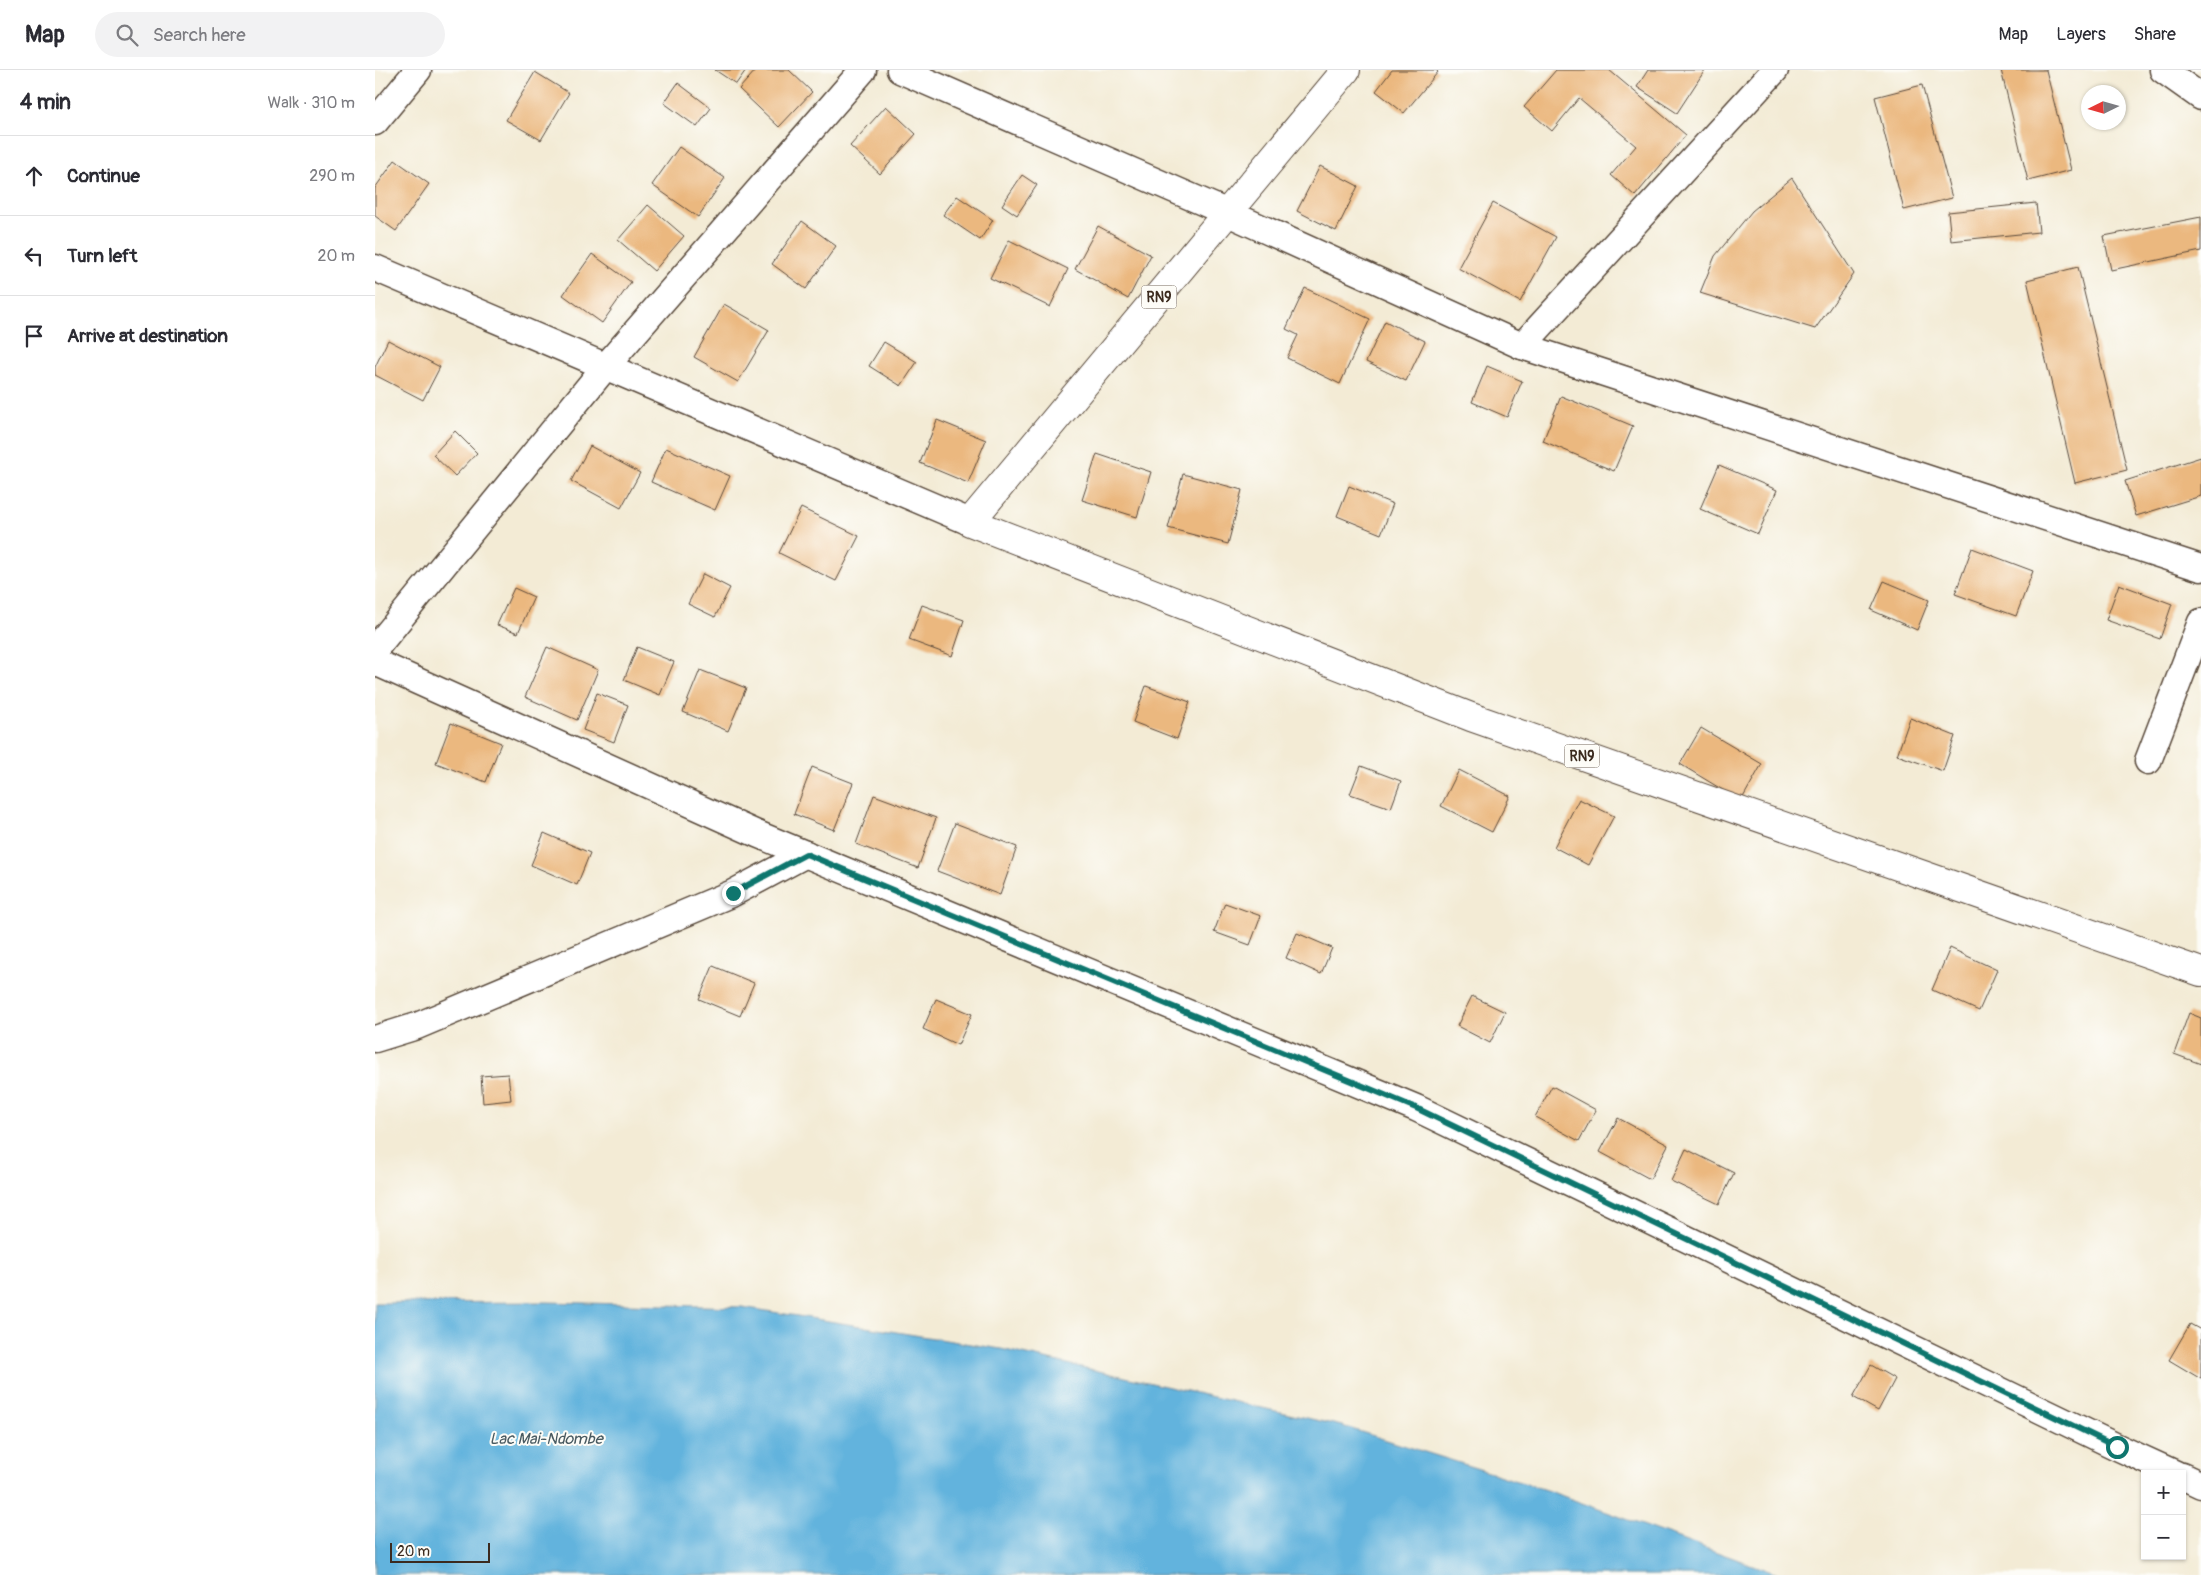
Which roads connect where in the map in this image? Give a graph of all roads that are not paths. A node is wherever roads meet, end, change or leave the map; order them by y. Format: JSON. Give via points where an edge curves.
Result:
{"nodes":[{"id":1,"x":418,"y":70,"type":"edge"},
{"id":2,"x":863,"y":70,"type":"edge"},
{"id":3,"x":900,"y":70,"type":"edge"},
{"id":4,"x":1345,"y":70,"type":"edge"},
{"id":5,"x":1775,"y":70,"type":"edge"},
{"id":6,"x":2163,"y":70,"type":"edge"},
{"id":7,"x":2201,"y":96,"type":"edge"},
{"id":8,"x":375,"y":122,"type":"edge"},
{"id":9,"x":1229,"y":213,"type":"junction"},
{"id":10,"x":375,"y":268,"type":"edge"},
{"id":11,"x":1522,"y":346,"type":"junction"},
{"id":12,"x":605,"y":366,"type":"junction"},
{"id":13,"x":970,"y":522,"type":"junction"},
{"id":14,"x":2201,"y":568,"type":"edge"},
{"id":15,"x":2201,"y":622,"type":"edge"},
{"id":16,"x":375,"y":649,"type":"edge"},
{"id":17,"x":375,"y":662,"type":"edge"},
{"id":18,"x":2148,"y":761,"type":"dead end"},
{"id":19,"x":806,"y":854,"type":"junction"},
{"id":20,"x":2201,"y":972,"type":"edge"},
{"id":21,"x":375,"y":1018,"type":"edge"},
{"id":22,"x":400,"y":1031,"type":"junction"},
{"id":23,"x":375,"y":1039,"type":"edge"},
{"id":24,"x":2168,"y":1470,"type":"edge"},
{"id":25,"x":2186,"y":1478,"type":"edge"},
{"id":26,"x":2201,"y":1485,"type":"edge"}],
"edges":[{"from":1,"to":8,"type":"street"},
{"from":2,"to":12,"type":"street"},
{"from":3,"to":9,"type":"street"},
{"from":4,"to":9,"type":"main road","number":"RN9"},
{"from":5,"to":11,"type":"street"},
{"from":6,"to":7,"type":"street"},
{"from":9,"to":11,"type":"street"},
{"from":9,"to":13,"type":"main road","number":"RN9"},
{"from":10,"to":12,"type":"street"},
{"from":11,"to":14,"type":"street"},
{"from":12,"to":13,"type":"street"},
{"from":12,"to":16,"type":"street"},
{"from":13,"to":20,"type":"main road","number":"RN9","via":[[1471,717]]},
{"from":15,"to":18,"type":"street"},
{"from":17,"to":19,"type":"street"},
{"from":19,"to":22,"type":"street","via":[[733,893]]},
{"from":19,"to":24,"type":"street","via":[[1416,1108]]},
{"from":21,"to":22,"type":"street"},
{"from":22,"to":23,"type":"street"},
{"from":25,"to":26,"type":"street"}]}
